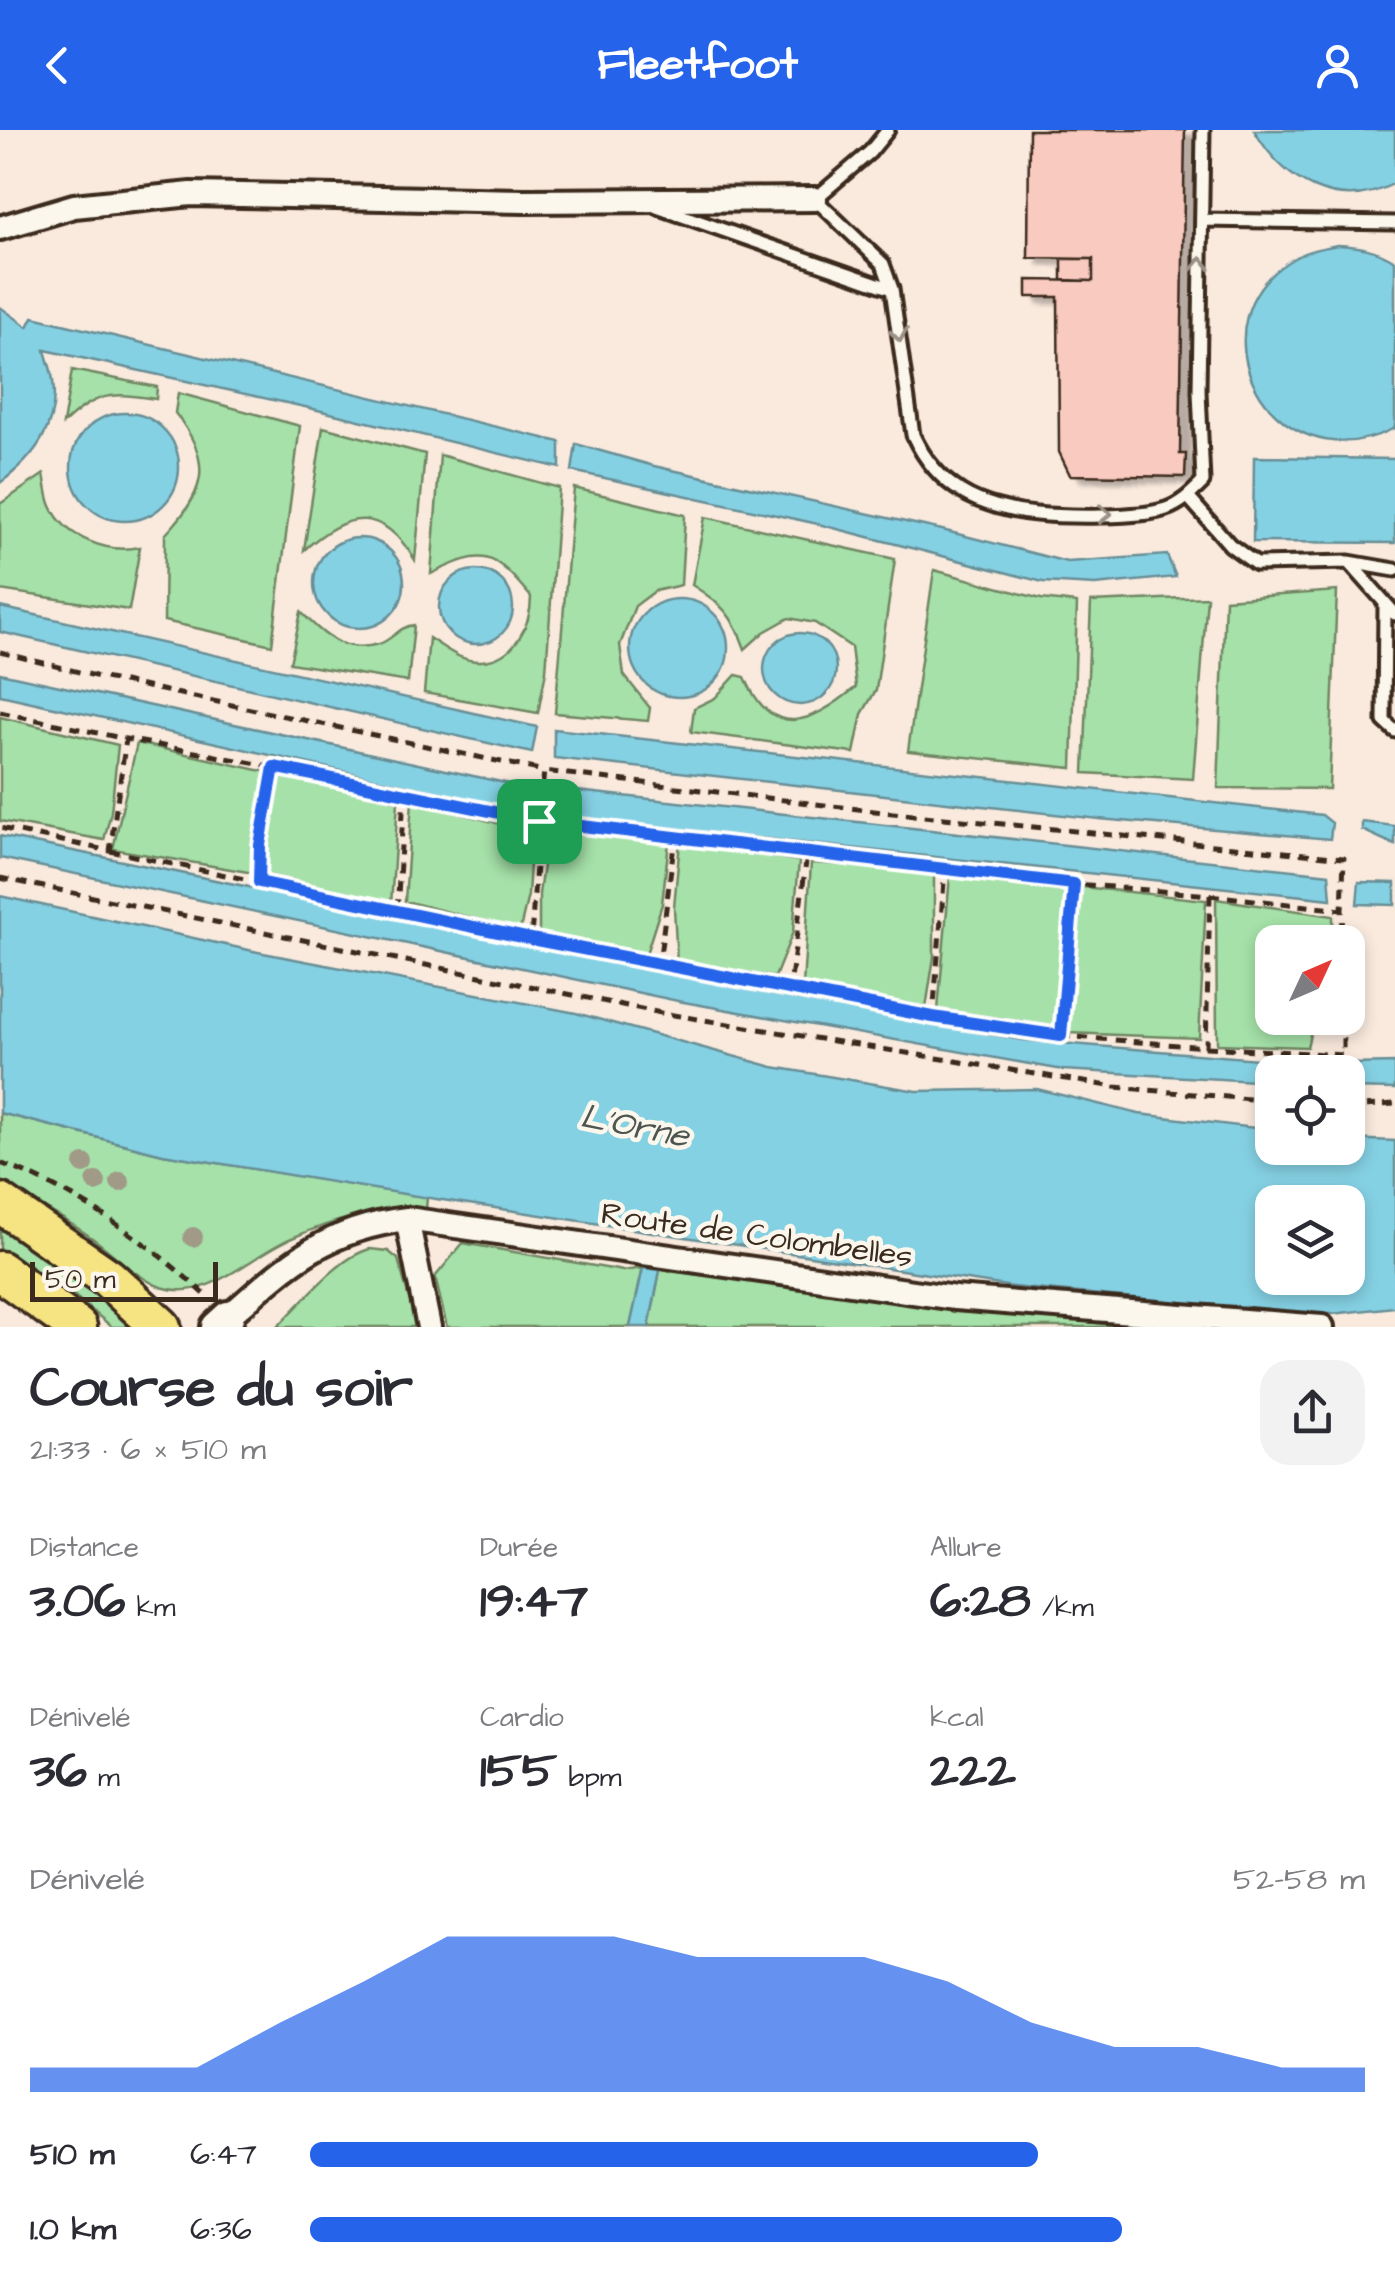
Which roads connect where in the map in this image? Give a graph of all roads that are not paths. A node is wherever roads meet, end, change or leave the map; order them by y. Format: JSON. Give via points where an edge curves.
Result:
{"nodes":[{"id":1,"x":888,"y":130,"type":"edge"},
{"id":2,"x":1203,"y":130,"type":"edge"},
{"id":3,"x":815,"y":198,"type":"junction"},
{"id":4,"x":634,"y":199,"type":"junction"},
{"id":5,"x":1202,"y":220,"type":"junction"},
{"id":6,"x":1395,"y":223,"type":"edge"},
{"id":7,"x":0,"y":228,"type":"edge"},
{"id":8,"x":892,"y":289,"type":"junction"},
{"id":9,"x":1188,"y":497,"type":"junction"},
{"id":10,"x":1349,"y":562,"type":"junction"},
{"id":11,"x":1395,"y":570,"type":"edge"},
{"id":12,"x":1390,"y":610,"type":"edge"},
{"id":13,"x":1395,"y":731,"type":"edge"},
{"id":14,"x":0,"y":1203,"type":"edge"},
{"id":15,"x":406,"y":1218,"type":"junction"},
{"id":16,"x":0,"y":1270,"type":"edge"},
{"id":17,"x":223,"y":1322,"type":"edge"},
{"id":18,"x":77,"y":1327,"type":"edge"},
{"id":19,"x":161,"y":1327,"type":"edge"},
{"id":20,"x":429,"y":1327,"type":"edge"},
{"id":21,"x":1322,"y":1327,"type":"edge"}],
"edges":[{"from":1,"to":3,"type":"lane"},
{"from":2,"to":5,"type":"lane"},
{"from":3,"to":4,"type":"street"},
{"from":3,"to":8,"type":"lane","via":[[884,264]]},
{"from":4,"to":7,"type":"street","via":[[191,194],[74,206]]},
{"from":4,"to":8,"type":"lane"},
{"from":5,"to":6,"type":"lane"},
{"from":9,"to":5,"type":"lane","one_way":true,"via":[[1203,482]]},
{"from":8,"to":9,"type":"lane","one_way":true,"via":[[913,435],[940,476],[964,494],[1034,514],[1145,513]]},
{"from":9,"to":10,"type":"lane","via":[[1256,564]]},
{"from":10,"to":11,"type":"lane"},
{"from":10,"to":12,"type":"lane"},
{"from":12,"to":13,"type":"lane","via":[[1384,722]]},
{"from":14,"to":19,"type":"main road","via":[[108,1278]]},
{"from":15,"to":17,"type":"street","name":"Route de Colombelles","via":[[329,1239],[276,1274]]},
{"from":15,"to":20,"type":"street"},
{"from":15,"to":21,"type":"street","name":"Route de Colombelles","via":[[955,1298]]},
{"from":16,"to":18,"type":"main road"}]}
